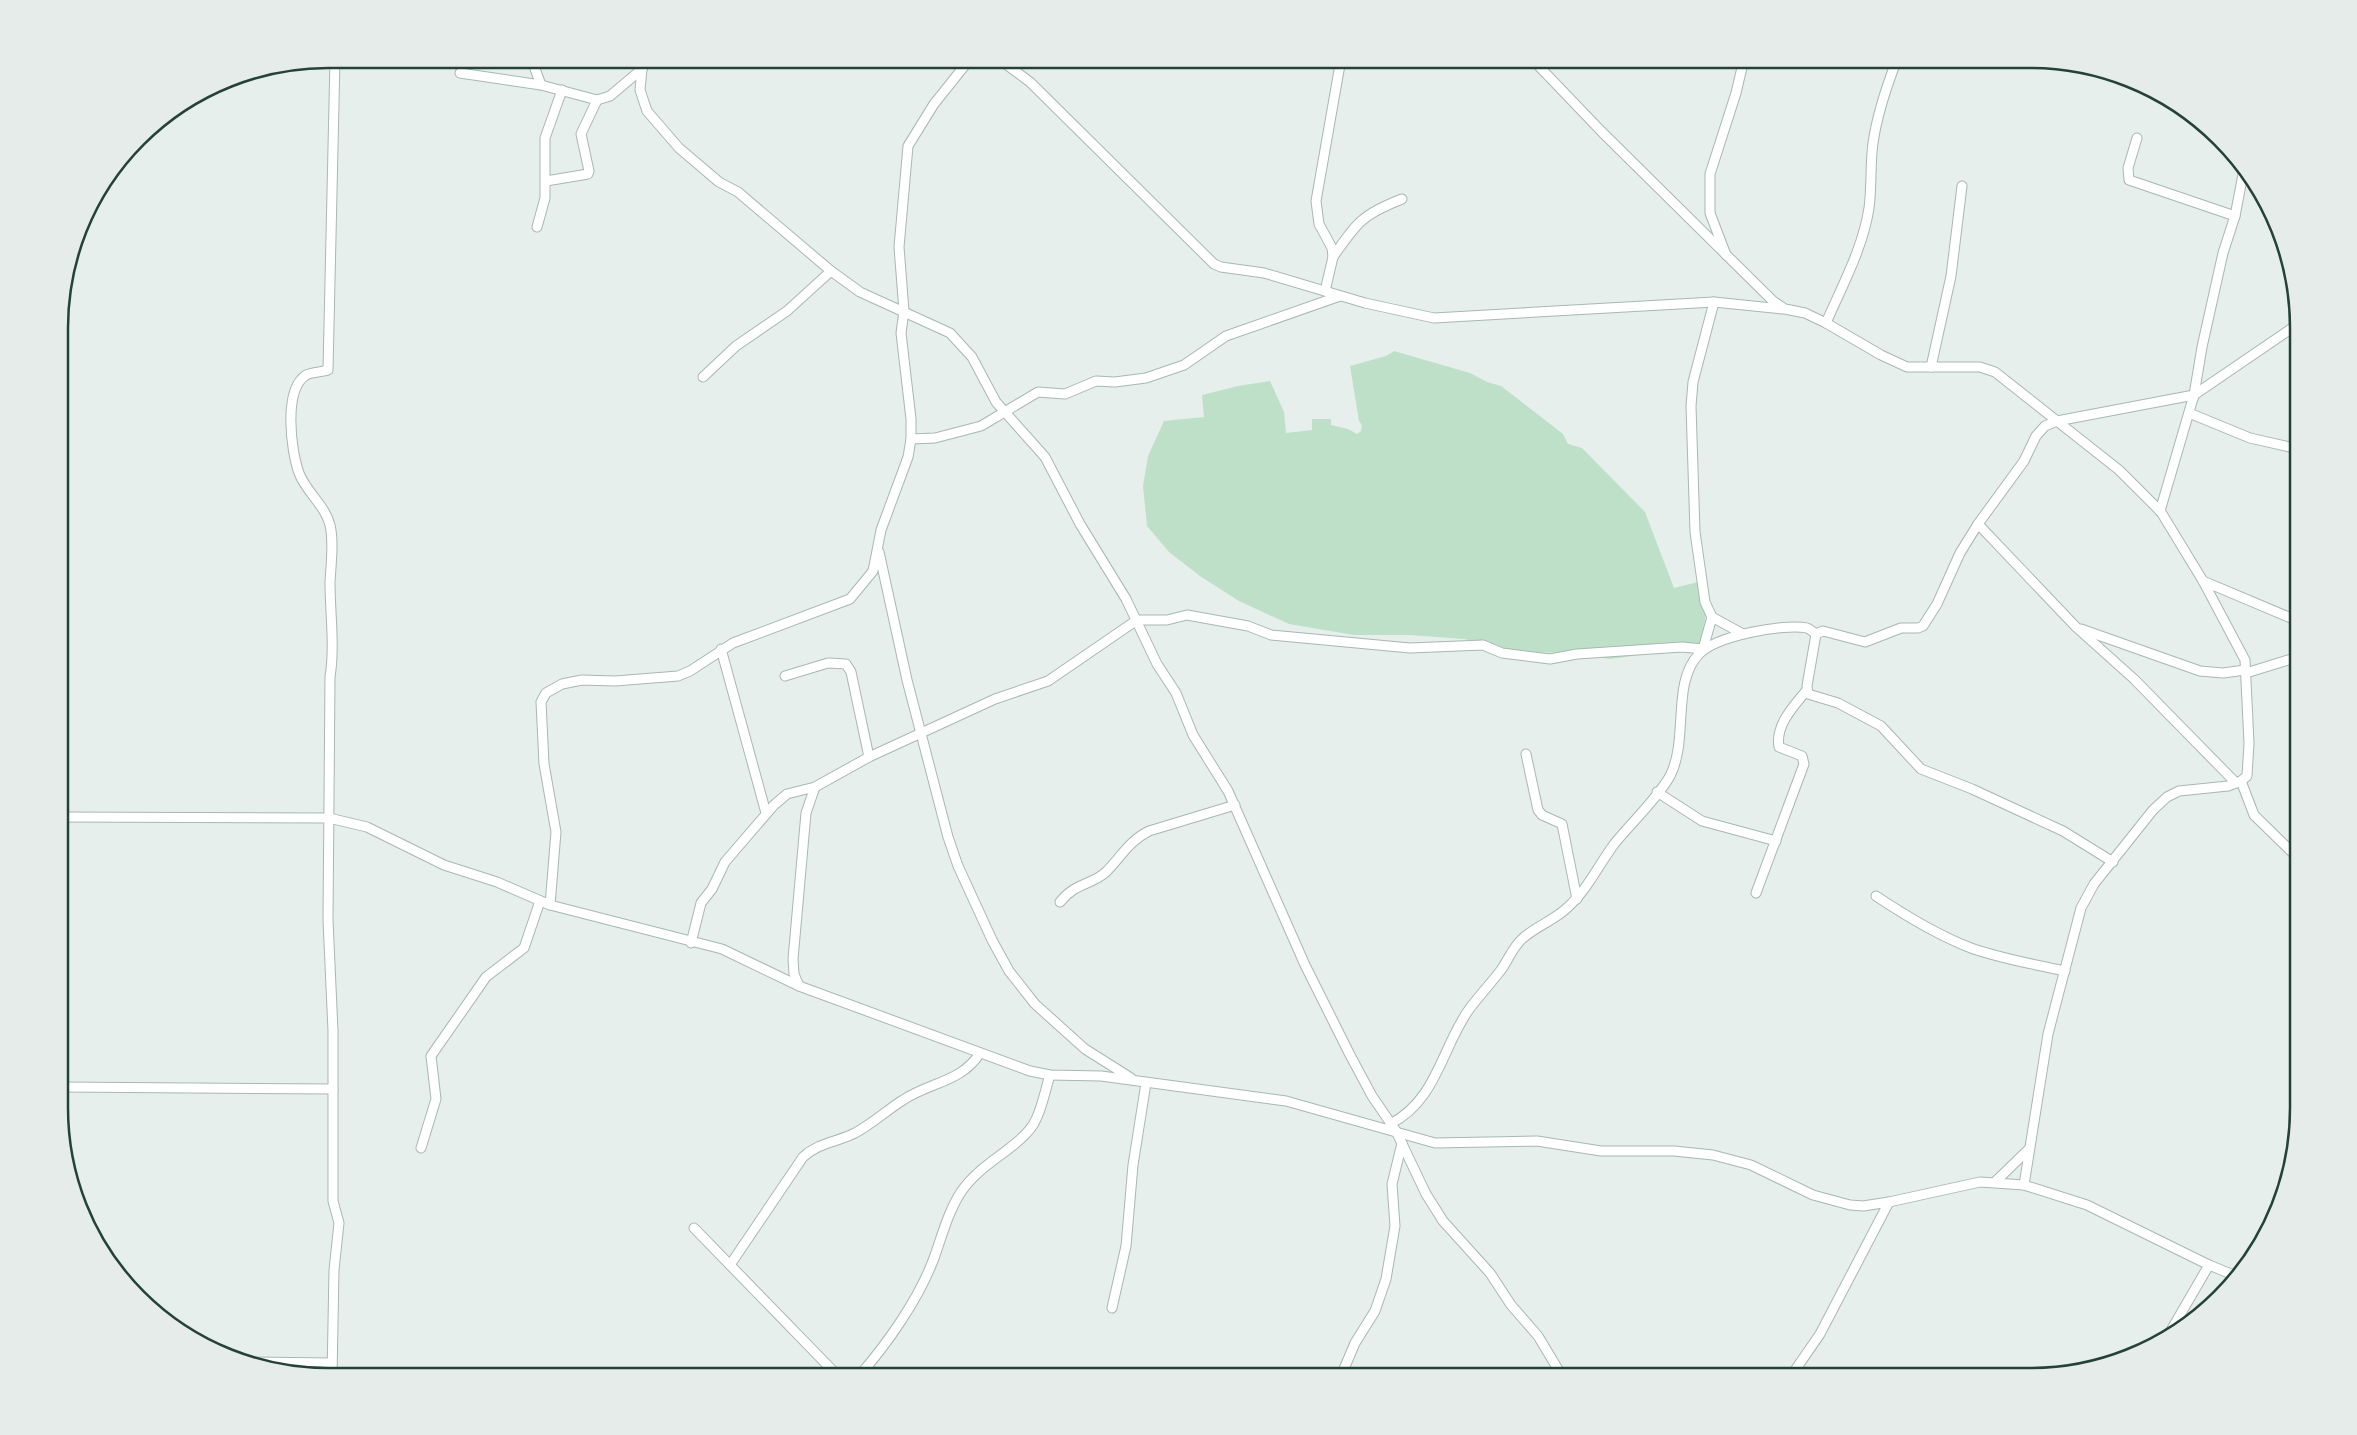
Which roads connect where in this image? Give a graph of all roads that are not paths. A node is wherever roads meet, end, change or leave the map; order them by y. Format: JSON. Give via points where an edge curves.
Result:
{"nodes":[{"id":1,"x":335,"y":68,"type":"edge"},
{"id":2,"x":535,"y":68,"type":"edge"},
{"id":3,"x":642,"y":68,"type":"joint"},
{"id":4,"x":962,"y":68,"type":"edge"},
{"id":5,"x":1010,"y":68,"type":"edge"},
{"id":6,"x":1339,"y":68,"type":"edge"},
{"id":7,"x":1541,"y":68,"type":"edge"},
{"id":8,"x":1742,"y":68,"type":"edge"},
{"id":9,"x":1894,"y":68,"type":"edge"},
{"id":10,"x":460,"y":73,"type":"dead end"},
{"id":11,"x":541,"y":85,"type":"junction"},
{"id":12,"x":621,"y":86,"type":"junction"},
{"id":13,"x":562,"y":90,"type":"junction"},
{"id":14,"x":640,"y":90,"type":"junction"},
{"id":15,"x":597,"y":100,"type":"junction"},
{"id":16,"x":2137,"y":138,"type":"dead end"},
{"id":17,"x":2242,"y":178,"type":"edge"},
{"id":18,"x":546,"y":182,"type":"junction"},
{"id":19,"x":1962,"y":186,"type":"dead end"},
{"id":20,"x":1402,"y":198,"type":"dead end"},
{"id":21,"x":2235,"y":216,"type":"junction"},
{"id":22,"x":537,"y":227,"type":"dead end"},
{"id":23,"x":1333,"y":257,"type":"junction"},
{"id":24,"x":1726,"y":257,"type":"junction"},
{"id":25,"x":831,"y":271,"type":"junction"},
{"id":26,"x":1325,"y":291,"type":"junction"},
{"id":27,"x":1340,"y":296,"type":"junction"},
{"id":28,"x":1714,"y":302,"type":"junction"},
{"id":29,"x":1785,"y":309,"type":"junction"},
{"id":30,"x":904,"y":310,"type":"junction"},
{"id":31,"x":1826,"y":323,"type":"junction"},
{"id":32,"x":2290,"y":329,"type":"edge"},
{"id":33,"x":1931,"y":367,"type":"junction"},
{"id":34,"x":703,"y":377,"type":"dead end"},
{"id":35,"x":2194,"y":395,"type":"junction"},
{"id":36,"x":1005,"y":413,"type":"junction"},
{"id":37,"x":2189,"y":414,"type":"junction"},
{"id":38,"x":2057,"y":421,"type":"junction"},
{"id":39,"x":911,"y":439,"type":"junction"},
{"id":40,"x":2290,"y":447,"type":"edge"},
{"id":41,"x":2161,"y":511,"type":"junction"},
{"id":42,"x":1978,"y":524,"type":"junction"},
{"id":43,"x":878,"y":548,"type":"junction"},
{"id":44,"x":2203,"y":581,"type":"junction"},
{"id":45,"x":1712,"y":617,"type":"junction"},
{"id":46,"x":2290,"y":618,"type":"edge"},
{"id":47,"x":1137,"y":620,"type":"junction"},
{"id":48,"x":2076,"y":627,"type":"junction"},
{"id":49,"x":1744,"y":634,"type":"junction"},
{"id":50,"x":1816,"y":634,"type":"junction"},
{"id":51,"x":721,"y":649,"type":"junction"},
{"id":52,"x":1703,"y":649,"type":"junction"},
{"id":53,"x":2290,"y":659,"type":"edge"},
{"id":54,"x":2246,"y":672,"type":"junction"},
{"id":55,"x":785,"y":676,"type":"dead end"},
{"id":56,"x":1806,"y":691,"type":"junction"},
{"id":57,"x":922,"y":734,"type":"junction"},
{"id":58,"x":1526,"y":754,"type":"dead end"},
{"id":59,"x":869,"y":757,"type":"junction"},
{"id":60,"x":2239,"y":782,"type":"junction"},
{"id":61,"x":815,"y":786,"type":"junction"},
{"id":62,"x":1657,"y":792,"type":"junction"},
{"id":63,"x":1235,"y":805,"type":"junction"},
{"id":64,"x":766,"y":813,"type":"junction"},
{"id":65,"x":68,"y":817,"type":"edge"},
{"id":66,"x":329,"y":818,"type":"junction"},
{"id":67,"x":1776,"y":841,"type":"junction"},
{"id":68,"x":2290,"y":850,"type":"edge"},
{"id":69,"x":2113,"y":862,"type":"junction"},
{"id":70,"x":1756,"y":893,"type":"dead end"},
{"id":71,"x":1876,"y":896,"type":"dead end"},
{"id":72,"x":1577,"y":899,"type":"junction"},
{"id":73,"x":540,"y":901,"type":"junction"},
{"id":74,"x":1060,"y":902,"type":"dead end"},
{"id":75,"x":550,"y":905,"type":"junction"},
{"id":76,"x":691,"y":943,"type":"junction"},
{"id":77,"x":2065,"y":970,"type":"junction"},
{"id":78,"x":799,"y":986,"type":"junction"},
{"id":79,"x":980,"y":1053,"type":"junction"},
{"id":80,"x":1050,"y":1074,"type":"junction"},
{"id":81,"x":1142,"y":1082,"type":"junction"},
{"id":82,"x":68,"y":1088,"type":"edge"},
{"id":83,"x":333,"y":1089,"type":"junction"},
{"id":84,"x":1393,"y":1127,"type":"junction"},
{"id":85,"x":1402,"y":1143,"type":"junction"},
{"id":86,"x":421,"y":1148,"type":"dead end"},
{"id":87,"x":2030,"y":1149,"type":"junction"},
{"id":88,"x":1995,"y":1182,"type":"junction"},
{"id":89,"x":2024,"y":1185,"type":"junction"},
{"id":90,"x":1889,"y":1202,"type":"junction"},
{"id":91,"x":694,"y":1228,"type":"dead end"},
{"id":92,"x":730,"y":1265,"type":"junction"},
{"id":93,"x":2209,"y":1265,"type":"junction"},
{"id":94,"x":2230,"y":1273,"type":"edge"},
{"id":95,"x":1112,"y":1308,"type":"dead end"},
{"id":96,"x":2175,"y":1323,"type":"edge"},
{"id":97,"x":274,"y":1362,"type":"edge"},
{"id":98,"x":332,"y":1363,"type":"junction"},
{"id":99,"x":332,"y":1368,"type":"edge"},
{"id":100,"x":830,"y":1368,"type":"edge"},
{"id":101,"x":866,"y":1368,"type":"edge"},
{"id":102,"x":1344,"y":1368,"type":"edge"},
{"id":103,"x":1557,"y":1368,"type":"edge"},
{"id":104,"x":1797,"y":1368,"type":"edge"}],
"edges":[{"from":1,"to":66,"type":"street","via":[[328,370],[306,375],[296,387],[291,405],[291,430],[299,473],[331,526],[333,656]]},
{"from":2,"to":11,"type":"street"},
{"from":3,"to":12,"type":"street"},
{"from":3,"to":14,"type":"street"},
{"from":4,"to":30,"type":"street","via":[[908,146],[899,247]]},
{"from":5,"to":26,"type":"street","via":[[1044,96],[1214,264],[1264,272]]},
{"from":6,"to":23,"type":"street","via":[[1316,200],[1319,224],[1332,248]]},
{"from":7,"to":24,"type":"street"},
{"from":8,"to":24,"type":"street","via":[[1710,174],[1710,213]]},
{"from":9,"to":31,"type":"street","via":[[1880,107],[1872,144],[1866,222]]},
{"from":10,"to":11,"type":"street"},
{"from":11,"to":13,"type":"street"},
{"from":12,"to":14,"type":"street"},
{"from":12,"to":15,"type":"street","via":[[610,96]]},
{"from":13,"to":15,"type":"street"},
{"from":13,"to":18,"type":"street","via":[[543,145]]},
{"from":14,"to":25,"type":"street","via":[[653,120],[679,148],[719,182],[738,192]]},
{"from":15,"to":18,"type":"street","via":[[580,134],[588,174]]},
{"from":16,"to":21,"type":"street","via":[[2128,168],[2129,180]]},
{"from":17,"to":21,"type":"street"},
{"from":18,"to":22,"type":"street","via":[[544,205]]},
{"from":19,"to":33,"type":"street","via":[[1951,276]]},
{"from":20,"to":23,"type":"street","via":[[1362,219]]},
{"from":21,"to":35,"type":"street","via":[[2223,253]]},
{"from":23,"to":26,"type":"street"},
{"from":24,"to":29,"type":"street"},
{"from":25,"to":30,"type":"street","via":[[860,292]]},
{"from":25,"to":34,"type":"street","via":[[787,311],[736,346]]},
{"from":26,"to":27,"type":"street"},
{"from":27,"to":28,"type":"street","via":[[1434,318]]},
{"from":27,"to":36,"type":"street","via":[[1226,336],[1184,365],[1146,378],[1096,381],[1065,394],[1038,392]]},
{"from":28,"to":29,"type":"street"},
{"from":28,"to":45,"type":"street","via":[[1693,382],[1691,406],[1695,532],[1705,602]]},
{"from":29,"to":31,"type":"street","via":[[1805,313]]},
{"from":30,"to":36,"type":"street","via":[[942,328],[960,342]]},
{"from":30,"to":39,"type":"street","via":[[901,333]]},
{"from":31,"to":33,"type":"street","via":[[1898,363],[1908,367]]},
{"from":32,"to":35,"type":"street"},
{"from":33,"to":38,"type":"street","via":[[1988,369]]},
{"from":35,"to":37,"type":"street"},
{"from":35,"to":38,"type":"street"},
{"from":35,"to":41,"type":"street"},
{"from":36,"to":39,"type":"street","via":[[968,431]]},
{"from":36,"to":47,"type":"street","via":[[1035,442],[1045,457]]},
{"from":37,"to":40,"type":"street","via":[[2250,438]]},
{"from":37,"to":41,"type":"street"},
{"from":38,"to":41,"type":"street","via":[[2118,470]]},
{"from":38,"to":42,"type":"street","via":[[2045,426],[2036,436],[2024,461]]},
{"from":39,"to":43,"type":"street"},
{"from":41,"to":44,"type":"street"},
{"from":42,"to":48,"type":"street"},
{"from":42,"to":50,"type":"street","via":[[1923,626],[1901,628],[1865,642],[1823,631]]},
{"from":43,"to":51,"type":"street","via":[[873,571],[850,599]]},
{"from":43,"to":57,"type":"street"},
{"from":44,"to":46,"type":"street"},
{"from":44,"to":54,"type":"street","via":[[2245,660]]},
{"from":45,"to":49,"type":"street"},
{"from":45,"to":52,"type":"street"},
{"from":47,"to":52,"type":"street","via":[[1167,620],[1187,615],[1248,626],[1271,635],[1410,648],[1483,645],[1502,652],[1550,659],[1577,654],[1682,647]]},
{"from":47,"to":57,"type":"street","via":[[1048,681],[994,699]]},
{"from":47,"to":63,"type":"street","via":[[1151,654],[1176,693],[1193,735]]},
{"from":48,"to":54,"type":"street","via":[[2200,671]]},
{"from":48,"to":60,"type":"street"},
{"from":49,"to":50,"type":"street","via":[[1794,627],[1809,628]]},
{"from":49,"to":52,"type":"street"},
{"from":50,"to":56,"type":"street"},
{"from":51,"to":64,"type":"street"},
{"from":51,"to":75,"type":"street","via":[[678,676],[582,680],[550,689],[543,697],[544,764],[556,832]]},
{"from":52,"to":62,"type":"street","via":[[1689,668],[1684,686],[1676,764]]},
{"from":53,"to":54,"type":"street"},
{"from":54,"to":60,"type":"street","via":[[2249,768],[2247,776]]},
{"from":55,"to":59,"type":"street","via":[[828,663],[846,664],[851,672]]},
{"from":56,"to":67,"type":"street","via":[[1789,712],[1778,740],[1779,747],[1802,756],[1804,760]]},
{"from":56,"to":69,"type":"street","via":[[1881,726],[1921,769],[2063,831]]},
{"from":57,"to":59,"type":"street"},
{"from":57,"to":81,"type":"street","via":[[958,866],[1009,971],[1063,1032],[1110,1066]]},
{"from":58,"to":72,"type":"street","via":[[1538,810],[1562,824]]},
{"from":59,"to":61,"type":"street"},
{"from":60,"to":68,"type":"street","via":[[2254,815]]},
{"from":60,"to":69,"type":"street","via":[[2179,791],[2167,797]]},
{"from":61,"to":64,"type":"street","via":[[787,794]]},
{"from":61,"to":78,"type":"street","via":[[806,813],[793,959]]},
{"from":62,"to":67,"type":"street","via":[[1702,821]]},
{"from":62,"to":72,"type":"street","via":[[1614,844]]},
{"from":63,"to":74,"type":"street","via":[[1138,837],[1106,872],[1075,887]]},
{"from":63,"to":84,"type":"street","via":[[1290,934],[1349,1054]]},
{"from":64,"to":76,"type":"street","via":[[732,853],[700,903]]},
{"from":65,"to":66,"type":"street"},
{"from":66,"to":73,"type":"street","via":[[367,827],[444,865],[497,882]]},
{"from":66,"to":83,"type":"street","via":[[328,920]]},
{"from":67,"to":70,"type":"street"},
{"from":69,"to":77,"type":"street","via":[[2094,884],[2081,908]]},
{"from":71,"to":77,"type":"street","via":[[1914,920],[1971,948],[2010,960]]},
{"from":72,"to":84,"type":"street","via":[[1522,939],[1464,1018],[1430,1086]]},
{"from":73,"to":75,"type":"street"},
{"from":73,"to":86,"type":"street","via":[[524,948],[486,978],[432,1056],[436,1100]]},
{"from":75,"to":76,"type":"street"},
{"from":76,"to":78,"type":"street","via":[[722,950]]},
{"from":77,"to":87,"type":"street","via":[[2048,1034]]},
{"from":78,"to":79,"type":"street"},
{"from":79,"to":80,"type":"street","via":[[1030,1071]]},
{"from":79,"to":92,"type":"street","via":[[968,1069],[904,1099],[856,1132],[811,1150],[803,1157]]},
{"from":80,"to":81,"type":"street"},
{"from":80,"to":101,"type":"street","via":[[1033,1125],[983,1167],[962,1191],[917,1292],[881,1350]]},
{"from":81,"to":84,"type":"street","via":[[1286,1101]]},
{"from":81,"to":95,"type":"street","via":[[1126,1246]]},
{"from":82,"to":83,"type":"street"},
{"from":83,"to":98,"type":"street","via":[[334,1201],[339,1224],[334,1270]]},
{"from":84,"to":85,"type":"street"},
{"from":84,"to":90,"type":"street","via":[[1435,1142],[1537,1141],[1601,1150],[1674,1150],[1713,1155],[1751,1164],[1832,1201],[1863,1206]]},
{"from":85,"to":102,"type":"street","via":[[1392,1184],[1395,1226],[1386,1279],[1375,1311]]},
{"from":85,"to":103,"type":"street","via":[[1442,1221],[1490,1273],[1511,1305],[1538,1336]]},
{"from":87,"to":88,"type":"street"},
{"from":87,"to":89,"type":"street"},
{"from":88,"to":89,"type":"street"},
{"from":88,"to":90,"type":"street","via":[[1961,1185]]},
{"from":89,"to":93,"type":"street","via":[[2103,1212]]},
{"from":90,"to":104,"type":"street","via":[[1820,1334]]},
{"from":91,"to":92,"type":"street"},
{"from":92,"to":100,"type":"street"},
{"from":93,"to":94,"type":"street"},
{"from":93,"to":96,"type":"street"},
{"from":97,"to":98,"type":"street"},
{"from":98,"to":99,"type":"street"}]}
